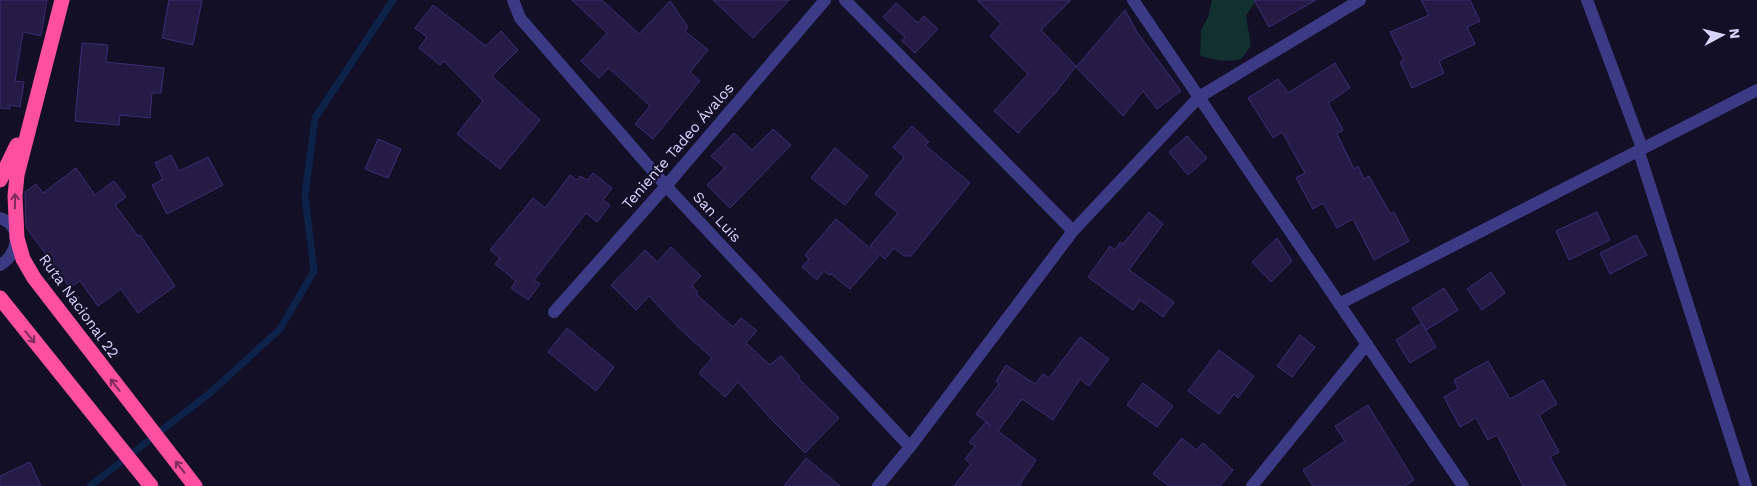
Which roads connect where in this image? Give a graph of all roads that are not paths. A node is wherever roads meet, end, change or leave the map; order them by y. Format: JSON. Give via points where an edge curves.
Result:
{"nodes":[{"id":1,"x":62,"y":0,"type":"edge"},
{"id":2,"x":513,"y":0,"type":"edge"},
{"id":3,"x":825,"y":0,"type":"edge"},
{"id":4,"x":845,"y":0,"type":"edge"},
{"id":5,"x":1133,"y":0,"type":"edge"},
{"id":6,"x":1360,"y":0,"type":"edge"},
{"id":7,"x":1587,"y":0,"type":"edge"},
{"id":8,"x":1757,"y":90,"type":"edge"},
{"id":9,"x":1199,"y":97,"type":"junction"},
{"id":10,"x":30,"y":119,"type":"junction"},
{"id":11,"x":1642,"y":148,"type":"junction"},
{"id":12,"x":0,"y":180,"type":"edge"},
{"id":13,"x":666,"y":186,"type":"junction"},
{"id":14,"x":0,"y":218,"type":"edge"},
{"id":15,"x":1073,"y":230,"type":"junction"},
{"id":16,"x":17,"y":238,"type":"junction"},
{"id":17,"x":0,"y":265,"type":"edge"},
{"id":18,"x":0,"y":298,"type":"edge"},
{"id":19,"x":1339,"y":304,"type":"junction"},
{"id":20,"x":554,"y":312,"type":"dead end"},
{"id":21,"x":1367,"y":344,"type":"junction"},
{"id":22,"x":910,"y":447,"type":"junction"},
{"id":23,"x":151,"y":486,"type":"edge"},
{"id":24,"x":195,"y":486,"type":"edge"},
{"id":25,"x":878,"y":486,"type":"edge"},
{"id":26,"x":1252,"y":486,"type":"edge"},
{"id":27,"x":1463,"y":486,"type":"edge"},
{"id":28,"x":1746,"y":486,"type":"edge"}],
"edges":[{"from":1,"to":10,"type":"highway","name":"Ruta Nacional 22"},
{"from":2,"to":13,"type":"street","name":"San Luis","via":[[520,18]]},
{"from":3,"to":13,"type":"street","name":"Teniente Tadeo Ávalos"},
{"from":4,"to":15,"type":"street"},
{"from":5,"to":9,"type":"street"},
{"from":6,"to":9,"type":"street"},
{"from":7,"to":11,"type":"street"},
{"from":8,"to":11,"type":"street"},
{"from":9,"to":15,"type":"street"},
{"from":9,"to":19,"type":"street"},
{"from":10,"to":12,"type":"highway","name":"Ruta Nacional 22"},
{"from":16,"to":10,"type":"highway","name":"Ruta Nacional 22","one_way":true,"via":[[17,175]]},
{"from":11,"to":19,"type":"street"},
{"from":11,"to":28,"type":"street","via":[[1638,152]]},
{"from":13,"to":20,"type":"street","name":"Teniente Tadeo Ávalos"},
{"from":13,"to":22,"type":"street","name":"San Luis"},
{"from":14,"to":16,"type":"street"},
{"from":15,"to":22,"type":"street"},
{"from":16,"to":17,"type":"street","via":[[15,250],[8,261]]},
{"from":24,"to":16,"type":"highway","name":"Ruta Nacional 22","one_way":true,"via":[[34,278]]},
{"from":18,"to":23,"type":"highway","one_way":true},
{"from":19,"to":21,"type":"street"},
{"from":21,"to":26,"type":"street"},
{"from":21,"to":27,"type":"street"},
{"from":22,"to":25,"type":"street"}]}
